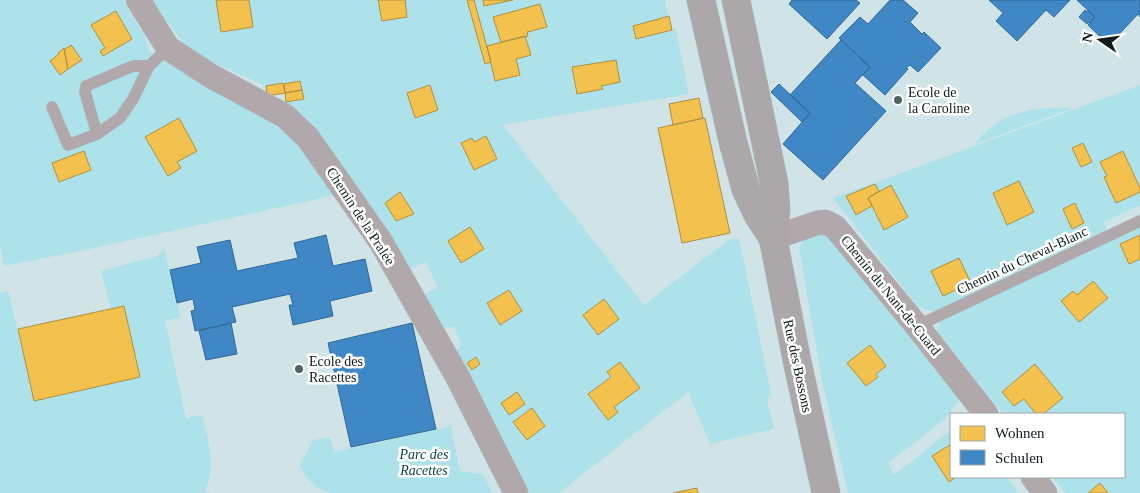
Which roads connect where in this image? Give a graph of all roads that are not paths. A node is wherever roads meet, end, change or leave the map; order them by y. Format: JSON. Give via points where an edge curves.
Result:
{"nodes":[{"id":1,"x":138,"y":0,"type":"edge"},
{"id":2,"x":701,"y":0,"type":"edge"},
{"id":3,"x":736,"y":0,"type":"edge"},
{"id":4,"x":168,"y":48,"type":"junction"},
{"id":5,"x":149,"y":66,"type":"junction"},
{"id":6,"x":52,"y":107,"type":"dead end"},
{"id":7,"x":97,"y":134,"type":"junction"},
{"id":8,"x":768,"y":154,"type":"junction"},
{"id":9,"x":738,"y":161,"type":"junction"},
{"id":10,"x":1140,"y":221,"type":"edge"},
{"id":11,"x":773,"y":238,"type":"junction"},
{"id":12,"x":917,"y":326,"type":"junction"},
{"id":13,"x":985,"y":413,"type":"edge"},
{"id":14,"x":1034,"y":478,"type":"edge"},
{"id":15,"x":516,"y":493,"type":"edge"},
{"id":16,"x":826,"y":493,"type":"edge"},
{"id":17,"x":1045,"y":493,"type":"edge"}],
"edges":[{"from":1,"to":4,"type":"street","name":"Chemin de la Pralée"},
{"from":2,"to":9,"type":"street","name":"Rue des Bossons"},
{"from":3,"to":8,"type":"street","name":"Rue des Bossons"},
{"from":4,"to":5,"type":"lane"},
{"from":4,"to":15,"type":"street","name":"Chemin de la Pralée","via":[[211,76],[285,116],[308,138],[381,242],[457,376]]},
{"from":5,"to":7,"type":"lane","via":[[120,118]]},
{"from":5,"to":7,"type":"lane","via":[[133,66],[86,86]]},
{"from":6,"to":7,"type":"lane","via":[[68,145]]},
{"from":8,"to":9,"type":"street"},
{"from":8,"to":11,"type":"street","name":"Rue des Bossons","via":[[776,210]]},
{"from":9,"to":11,"type":"street","name":"Rue des Bossons","via":[[746,190]]},
{"from":10,"to":12,"type":"lane","name":"Chemin du Cheval-Blanc"},
{"from":11,"to":12,"type":"street","name":"Chemin du Nant-de-Cuard","via":[[817,223],[825,222],[835,227]]},
{"from":11,"to":16,"type":"street","name":"Rue des Bossons"},
{"from":12,"to":13,"type":"street","name":"Chemin du Nant-de-Cuard"},
{"from":14,"to":17,"type":"street"}]}
